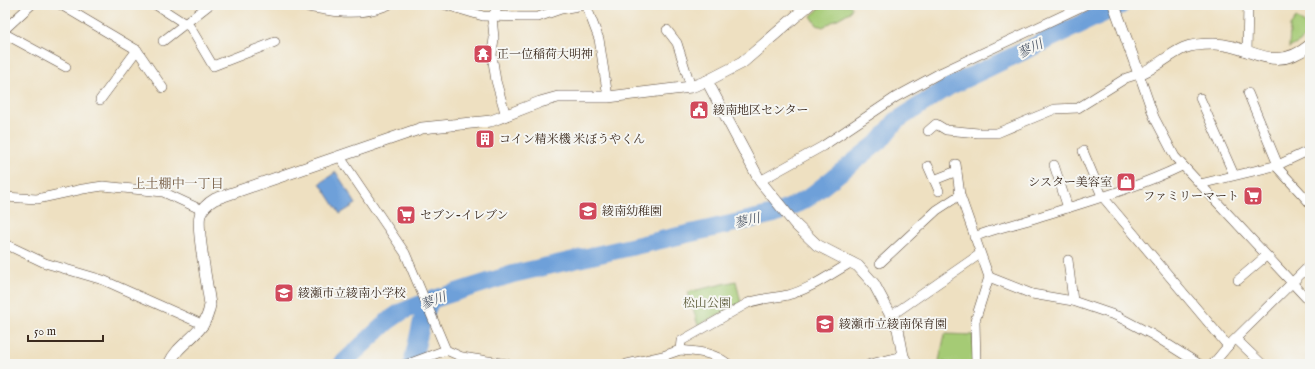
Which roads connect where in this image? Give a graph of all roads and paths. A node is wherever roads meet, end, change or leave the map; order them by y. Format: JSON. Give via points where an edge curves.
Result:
{"nodes":[{"id":1,"x":31,"y":5,"type":"edge"},
{"id":2,"x":60,"y":5,"type":"edge"},
{"id":3,"x":156,"y":5,"type":"edge"},
{"id":4,"x":209,"y":5,"type":"edge"},
{"id":5,"x":297,"y":5,"type":"edge"},
{"id":6,"x":388,"y":5,"type":"edge"},
{"id":7,"x":446,"y":5,"type":"edge"},
{"id":8,"x":498,"y":5,"type":"edge"},
{"id":9,"x":585,"y":5,"type":"edge"},
{"id":10,"x":809,"y":5,"type":"edge"},
{"id":11,"x":1085,"y":5,"type":"edge"},
{"id":12,"x":1114,"y":5,"type":"edge"},
{"id":13,"x":1248,"y":5,"type":"edge"},
{"id":14,"x":309,"y":6,"type":"edge"},
{"id":15,"x":461,"y":7,"type":"edge"},
{"id":16,"x":492,"y":17,"type":"junction"},
{"id":17,"x":186,"y":24,"type":"junction"},
{"id":18,"x":5,"y":29,"type":"edge"},
{"id":19,"x":667,"y":30,"type":"dead end"},
{"id":20,"x":5,"y":34,"type":"edge"},
{"id":21,"x":163,"y":41,"type":"dead end"},
{"id":22,"x":275,"y":42,"type":"dead end"},
{"id":23,"x":1310,"y":45,"type":"edge"},
{"id":24,"x":137,"y":50,"type":"junction"},
{"id":25,"x":1247,"y":52,"type":"junction"},
{"id":26,"x":66,"y":67,"type":"dead end"},
{"id":27,"x":1139,"y":74,"type":"junction"},
{"id":28,"x":707,"y":81,"type":"junction"},
{"id":29,"x":691,"y":87,"type":"junction"},
{"id":30,"x":163,"y":88,"type":"dead end"},
{"id":31,"x":1248,"y":93,"type":"dead end"},
{"id":32,"x":608,"y":97,"type":"junction"},
{"id":33,"x":1200,"y":98,"type":"dead end"},
{"id":34,"x":100,"y":100,"type":"dead end"},
{"id":35,"x":506,"y":116,"type":"junction"},
{"id":36,"x":928,"y":130,"type":"dead end"},
{"id":37,"x":1310,"y":150,"type":"edge"},
{"id":38,"x":1083,"y":151,"type":"dead end"},
{"id":39,"x":340,"y":156,"type":"junction"},
{"id":40,"x":1054,"y":165,"type":"dead end"},
{"id":41,"x":1276,"y":165,"type":"junction"},
{"id":42,"x":928,"y":166,"type":"dead end"},
{"id":43,"x":1182,"y":166,"type":"junction"},
{"id":44,"x":1234,"y":175,"type":"junction"},
{"id":45,"x":934,"y":180,"type":"junction"},
{"id":46,"x":760,"y":181,"type":"junction"},
{"id":47,"x":1200,"y":184,"type":"junction"},
{"id":48,"x":939,"y":191,"type":"dead end"},
{"id":49,"x":960,"y":195,"type":"junction"},
{"id":50,"x":1102,"y":196,"type":"junction"},
{"id":51,"x":5,"y":197,"type":"edge"},
{"id":52,"x":1310,"y":200,"type":"edge"},
{"id":53,"x":1068,"y":208,"type":"junction"},
{"id":54,"x":202,"y":210,"type":"junction"},
{"id":55,"x":974,"y":237,"type":"junction"},
{"id":56,"x":5,"y":244,"type":"edge"},
{"id":57,"x":980,"y":254,"type":"junction"},
{"id":58,"x":1266,"y":256,"type":"junction"},
{"id":59,"x":1068,"y":260,"type":"dead end"},
{"id":60,"x":852,"y":262,"type":"junction"},
{"id":61,"x":880,"y":262,"type":"dead end"},
{"id":62,"x":1310,"y":265,"type":"edge"},
{"id":63,"x":989,"y":277,"type":"junction"},
{"id":64,"x":1238,"y":280,"type":"dead end"},
{"id":65,"x":1292,"y":284,"type":"junction"},
{"id":66,"x":1073,"y":301,"type":"junction"},
{"id":67,"x":1310,"y":302,"type":"edge"},
{"id":68,"x":892,"y":315,"type":"junction"},
{"id":69,"x":204,"y":325,"type":"junction"},
{"id":70,"x":1236,"y":339,"type":"junction"},
{"id":71,"x":1228,"y":346,"type":"junction"},
{"id":72,"x":446,"y":350,"type":"junction"},
{"id":73,"x":680,"y":350,"type":"junction"},
{"id":74,"x":664,"y":360,"type":"edge"},
{"id":75,"x":905,"y":360,"type":"edge"},
{"id":76,"x":169,"y":364,"type":"edge"},
{"id":77,"x":408,"y":364,"type":"edge"},
{"id":78,"x":507,"y":364,"type":"edge"},
{"id":79,"x":627,"y":364,"type":"edge"},
{"id":80,"x":728,"y":364,"type":"edge"},
{"id":81,"x":870,"y":364,"type":"edge"},
{"id":82,"x":976,"y":364,"type":"edge"},
{"id":83,"x":1199,"y":364,"type":"edge"},
{"id":84,"x":1213,"y":364,"type":"edge"},
{"id":85,"x":1262,"y":364,"type":"edge"}],
"edges":[{"from":1,"to":18,"type":"street"},
{"from":2,"to":24,"type":"street"},
{"from":3,"to":17,"type":"street"},
{"from":4,"to":17,"type":"street"},
{"from":5,"to":14,"type":"street"},
{"from":6,"to":14,"type":"street","via":[[373,11],[353,13]]},
{"from":7,"to":15,"type":"street"},
{"from":8,"to":16,"type":"street"},
{"from":9,"to":16,"type":"street","via":[[561,9],[538,17]]},
{"from":9,"to":32,"type":"street","via":[[599,38]]},
{"from":10,"to":28,"type":"street","via":[[742,63]]},
{"from":11,"to":46,"type":"street","via":[[942,72],[896,97],[823,146]]},
{"from":12,"to":27,"type":"street"},
{"from":13,"to":25,"type":"street"},
{"from":15,"to":16,"type":"street"},
{"from":16,"to":35,"type":"street","via":[[493,63]]},
{"from":17,"to":21,"type":"street"},
{"from":17,"to":22,"type":"street","via":[[213,66]]},
{"from":19,"to":29,"type":"street","via":[[677,43]]},
{"from":20,"to":26,"type":"street"},
{"from":23,"to":25,"type":"street","via":[[1290,57],[1260,57]]},
{"from":24,"to":30,"type":"street"},
{"from":24,"to":34,"type":"street"},
{"from":25,"to":27,"type":"street","via":[[1216,44],[1186,47]]},
{"from":27,"to":36,"type":"street","via":[[1126,78],[1078,108],[1055,109],[997,133],[946,130],[936,124]]},
{"from":27,"to":43,"type":"street","via":[[1154,117]]},
{"from":28,"to":29,"type":"street"},
{"from":28,"to":46,"type":"street"},
{"from":29,"to":32,"type":"street"},
{"from":31,"to":41,"type":"street"},
{"from":32,"to":35,"type":"street","via":[[558,97]]},
{"from":33,"to":44,"type":"street"},
{"from":35,"to":39,"type":"street","via":[[484,122],[422,128]]},
{"from":37,"to":41,"type":"street"},
{"from":38,"to":50,"type":"street"},
{"from":39,"to":54,"type":"street","via":[[215,199]]},
{"from":39,"to":72,"type":"street","via":[[405,253]]},
{"from":40,"to":53,"type":"street"},
{"from":41,"to":44,"type":"street"},
{"from":41,"to":52,"type":"street","via":[[1309,202]]},
{"from":42,"to":45,"type":"street"},
{"from":43,"to":47,"type":"street"},
{"from":43,"to":50,"type":"street"},
{"from":44,"to":47,"type":"street"},
{"from":45,"to":48,"type":"street"},
{"from":45,"to":49,"type":"street","via":[[956,168]]},
{"from":46,"to":60,"type":"street","via":[[794,223],[817,245]]},
{"from":47,"to":58,"type":"street"},
{"from":49,"to":55,"type":"street"},
{"from":49,"to":61,"type":"street","via":[[937,210]]},
{"from":50,"to":53,"type":"street"},
{"from":50,"to":71,"type":"street"},
{"from":51,"to":54,"type":"street","via":[[37,199],[103,186],[163,192]]},
{"from":53,"to":55,"type":"street","via":[[994,228]]},
{"from":54,"to":69,"type":"street","via":[[199,224],[210,305]]},
{"from":55,"to":57,"type":"street"},
{"from":56,"to":69,"type":"street","via":[[45,263],[103,280]]},
{"from":57,"to":63,"type":"street"},
{"from":57,"to":68,"type":"street"},
{"from":58,"to":64,"type":"street"},
{"from":58,"to":65,"type":"street"},
{"from":59,"to":66,"type":"street"},
{"from":60,"to":68,"type":"street","via":[[874,284]]},
{"from":60,"to":73,"type":"street","via":[[789,295],[758,299],[748,303],[681,341]]},
{"from":62,"to":65,"type":"street"},
{"from":63,"to":66,"type":"street","via":[[1032,294]]},
{"from":63,"to":82,"type":"street","via":[[975,321]]},
{"from":65,"to":67,"type":"street"},
{"from":65,"to":70,"type":"street"},
{"from":66,"to":83,"type":"street","via":[[1117,316]]},
{"from":68,"to":75,"type":"street"},
{"from":69,"to":76,"type":"street","via":[[176,353]]},
{"from":70,"to":71,"type":"street"},
{"from":70,"to":85,"type":"street"},
{"from":71,"to":84,"type":"street"},
{"from":72,"to":77,"type":"street"},
{"from":72,"to":78,"type":"street","via":[[462,357]]},
{"from":73,"to":74,"type":"street"},
{"from":73,"to":80,"type":"street","via":[[718,356]]},
{"from":74,"to":79,"type":"street"},
{"from":75,"to":81,"type":"street"}]}
